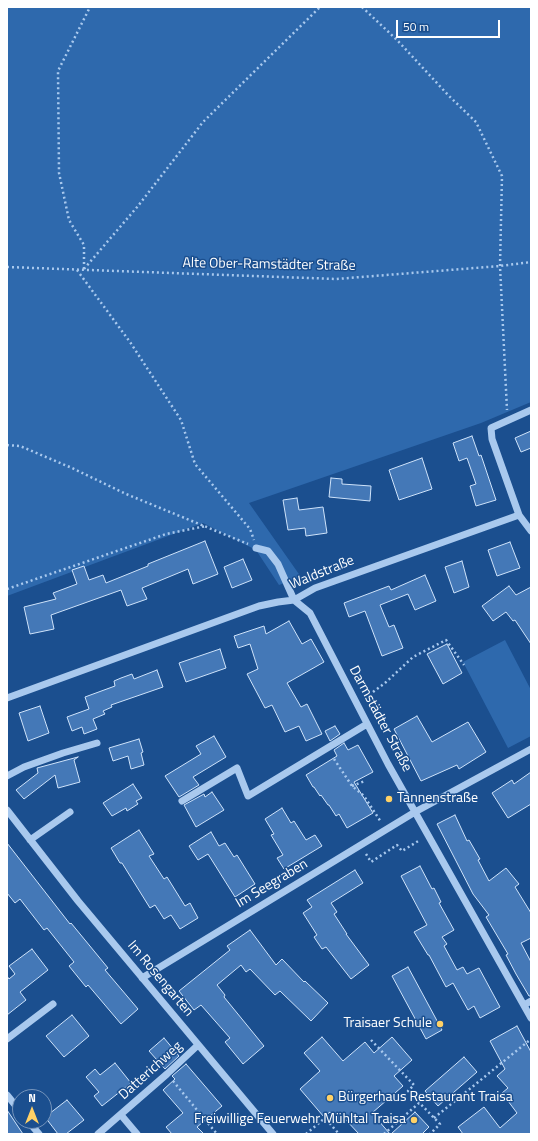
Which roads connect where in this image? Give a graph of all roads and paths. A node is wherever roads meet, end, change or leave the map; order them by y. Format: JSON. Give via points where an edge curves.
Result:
{"nodes":[{"id":1,"x":90,"y":7,"type":"edge"},
{"id":2,"x":320,"y":7,"type":"edge"},
{"id":3,"x":362,"y":7,"type":"edge"},
{"id":4,"x":531,"y":262,"type":"edge"},
{"id":5,"x":500,"y":266,"type":"junction"},
{"id":6,"x":7,"y":267,"type":"edge"},
{"id":7,"x":84,"y":269,"type":"junction"},
{"id":8,"x":76,"y":270,"type":"junction"},
{"id":9,"x":531,"y":410,"type":"edge"},
{"id":10,"x":507,"y":420,"type":"junction"},
{"id":11,"x":7,"y":445,"type":"edge"},
{"id":12,"x":519,"y":515,"type":"junction"},
{"id":13,"x":206,"y":526,"type":"junction"},
{"id":14,"x":531,"y":531,"type":"edge"},
{"id":15,"x":256,"y":548,"type":"junction"},
{"id":16,"x":7,"y":589,"type":"edge"},
{"id":17,"x":294,"y":600,"type":"junction"},
{"id":18,"x":464,"y":665,"type":"dead end"},
{"id":19,"x":7,"y":698,"type":"edge"},
{"id":20,"x":356,"y":704,"type":"junction"},
{"id":21,"x":367,"y":724,"type":"junction"},
{"id":22,"x":97,"y":743,"type":"dead end"},
{"id":23,"x":531,"y":750,"type":"edge"},
{"id":24,"x":334,"y":758,"type":"dead end"},
{"id":25,"x":7,"y":776,"type":"edge"},
{"id":26,"x":365,"y":781,"type":"dead end"},
{"id":27,"x":352,"y":786,"type":"junction"},
{"id":28,"x":182,"y":801,"type":"dead end"},
{"id":29,"x":7,"y":810,"type":"edge"},
{"id":30,"x":70,"y":812,"type":"dead end"},
{"id":31,"x":415,"y":812,"type":"junction"},
{"id":32,"x":386,"y":829,"type":"junction"},
{"id":33,"x":428,"y":836,"type":"junction"},
{"id":34,"x":30,"y":840,"type":"junction"},
{"id":35,"x":360,"y":846,"type":"junction"},
{"id":36,"x":142,"y":978,"type":"junction"},
{"id":37,"x":531,"y":1001,"type":"edge"},
{"id":38,"x":53,"y":1004,"type":"dead end"},
{"id":39,"x":524,"y":1005,"type":"junction"},
{"id":40,"x":531,"y":1018,"type":"edge"},
{"id":41,"x":7,"y":1039,"type":"edge"},
{"id":42,"x":531,"y":1039,"type":"edge"},
{"id":43,"x":371,"y":1040,"type":"dead end"},
{"id":44,"x":198,"y":1045,"type":"junction"},
{"id":45,"x":167,"y":1074,"type":"junction"},
{"id":46,"x":419,"y":1103,"type":"junction"},
{"id":47,"x":121,"y":1115,"type":"junction"},
{"id":48,"x":434,"y":1118,"type":"junction"},
{"id":49,"x":98,"y":1134,"type":"edge"},
{"id":50,"x":137,"y":1134,"type":"edge"},
{"id":51,"x":217,"y":1134,"type":"edge"},
{"id":52,"x":273,"y":1134,"type":"edge"},
{"id":53,"x":306,"y":1134,"type":"edge"},
{"id":54,"x":339,"y":1134,"type":"edge"},
{"id":55,"x":384,"y":1134,"type":"edge"},
{"id":56,"x":430,"y":1134,"type":"edge"}],
"edges":[{"from":1,"to":7,"type":"path","via":[[58,71],[59,173],[69,220],[84,246]]},
{"from":2,"to":7,"type":"path","via":[[203,122],[138,206]]},
{"from":3,"to":5,"type":"path","via":[[476,122],[502,176]]},
{"from":4,"to":5,"type":"path","name":"Alte Ober-Ramstädter Straße"},
{"from":5,"to":7,"type":"path","name":"Alte Ober-Ramstädter Straße","via":[[336,279]]},
{"from":5,"to":10,"type":"path"},
{"from":6,"to":8,"type":"path","name":"Alte Ober-Ramstädter Straße"},
{"from":7,"to":8,"type":"path","name":"Alte Ober-Ramstädter Straße"},
{"from":8,"to":15,"type":"path","via":[[130,342],[180,420],[195,464],[250,529]]},
{"from":9,"to":10,"type":"street"},
{"from":10,"to":12,"type":"street","via":[[491,428],[491,434]]},
{"from":11,"to":13,"type":"path","via":[[20,446],[126,494]]},
{"from":12,"to":14,"type":"street"},
{"from":12,"to":17,"type":"street","name":"Waldstraße","via":[[315,588]]},
{"from":13,"to":15,"type":"path"},
{"from":13,"to":16,"type":"path","via":[[166,534]]},
{"from":15,"to":17,"type":"street","name":"Darmstädter Straße","via":[[268,551],[278,564]]},
{"from":17,"to":19,"type":"street","name":"Waldstraße","via":[[259,606]]},
{"from":17,"to":20,"type":"street","name":"Darmstädter Straße","via":[[310,613]]},
{"from":18,"to":20,"type":"path","via":[[446,640],[413,657],[385,683]]},
{"from":20,"to":21,"type":"street","name":"Darmstädter Straße"},
{"from":21,"to":28,"type":"street","via":[[248,796],[237,768]]},
{"from":21,"to":31,"type":"street","name":"Darmstädter Straße"},
{"from":22,"to":25,"type":"street","via":[[24,767]]},
{"from":23,"to":31,"type":"street"},
{"from":24,"to":27,"type":"path"},
{"from":26,"to":27,"type":"path"},
{"from":27,"to":32,"type":"path","via":[[364,796]]},
{"from":29,"to":34,"type":"street","name":"Im Rosengarten"},
{"from":30,"to":34,"type":"street"},
{"from":31,"to":32,"type":"street","name":"Im Seegraben"},
{"from":31,"to":33,"type":"street","name":"Darmstädter Straße"},
{"from":32,"to":35,"type":"street","name":"Im Seegraben"},
{"from":33,"to":35,"type":"path","via":[[402,851],[397,845],[371,862]]},
{"from":33,"to":39,"type":"street","name":"Darmstädter Straße"},
{"from":34,"to":36,"type":"street","name":"Im Rosengarten"},
{"from":35,"to":36,"type":"street","name":"Im Seegraben"},
{"from":36,"to":44,"type":"street","name":"Im Rosengarten"},
{"from":37,"to":39,"type":"street"},
{"from":38,"to":41,"type":"street"},
{"from":39,"to":40,"type":"street","name":"Darmstädter Straße"},
{"from":42,"to":48,"type":"path"},
{"from":43,"to":46,"type":"path","via":[[414,1085],[408,1091]]},
{"from":44,"to":45,"type":"street","name":"Datterichweg"},
{"from":44,"to":52,"type":"street","name":"Im Rosengarten"},
{"from":45,"to":47,"type":"street","name":"Datterichweg"},
{"from":45,"to":51,"type":"path"},
{"from":46,"to":48,"type":"path"},
{"from":46,"to":55,"type":"path"},
{"from":47,"to":49,"type":"street","name":"Datterichweg"},
{"from":47,"to":50,"type":"street","name":"Datterichweg"},
{"from":48,"to":56,"type":"path","via":[[440,1124]]},
{"from":53,"to":54,"type":"path","via":[[325,1116]]}]}
